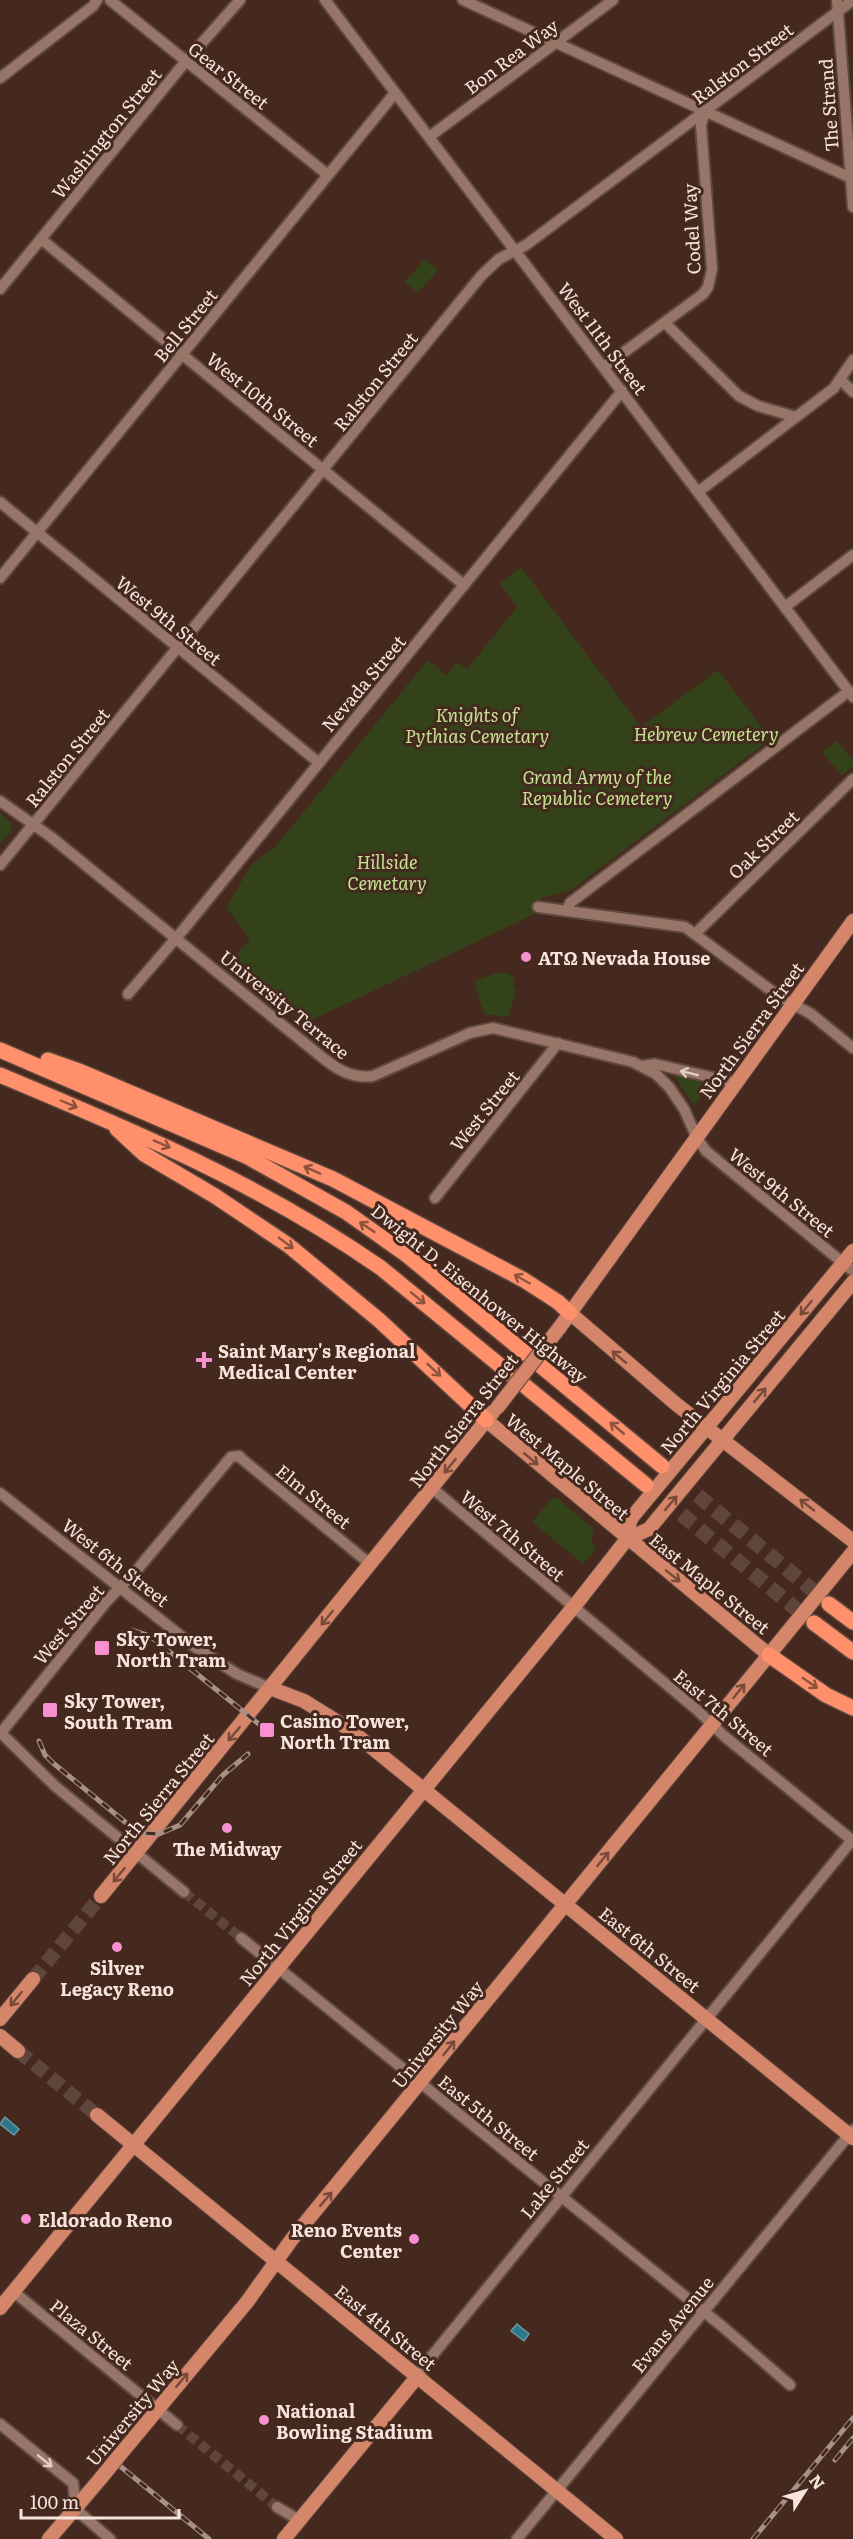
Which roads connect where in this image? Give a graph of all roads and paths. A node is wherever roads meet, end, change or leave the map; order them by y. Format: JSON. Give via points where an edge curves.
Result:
{"nodes":[{"id":1,"x":97,"y":0,"type":"edge"},
{"id":2,"x":110,"y":0,"type":"edge"},
{"id":3,"x":240,"y":0,"type":"edge"},
{"id":4,"x":325,"y":0,"type":"edge"},
{"id":5,"x":463,"y":0,"type":"edge"},
{"id":6,"x":613,"y":0,"type":"edge"},
{"id":7,"x":853,"y":0,"type":"edge"},
{"id":8,"x":837,"y":6,"type":"edge"},
{"id":9,"x":556,"y":42,"type":"junction"},
{"id":10,"x":186,"y":61,"type":"junction"},
{"id":11,"x":2,"y":74,"type":"edge"},
{"id":12,"x":395,"y":93,"type":"junction"},
{"id":13,"x":706,"y":111,"type":"junction"},
{"id":14,"x":429,"y":137,"type":"junction"},
{"id":15,"x":328,"y":175,"type":"junction"},
{"id":16,"x":852,"y":178,"type":"edge"},
{"id":17,"x":853,"y":207,"type":"edge"},
{"id":18,"x":41,"y":239,"type":"junction"},
{"id":19,"x":516,"y":251,"type":"junction"},
{"id":20,"x":0,"y":289,"type":"edge"},
{"id":21,"x":665,"y":323,"type":"junction"},
{"id":22,"x":182,"y":354,"type":"junction"},
{"id":23,"x":853,"y":360,"type":"edge"},
{"id":24,"x":604,"y":367,"type":"junction"},
{"id":25,"x":841,"y":380,"type":"junction"},
{"id":26,"x":622,"y":391,"type":"junction"},
{"id":27,"x":853,"y":392,"type":"edge"},
{"id":28,"x":796,"y":417,"type":"junction"},
{"id":29,"x":323,"y":469,"type":"junction"},
{"id":30,"x":698,"y":492,"type":"junction"},
{"id":31,"x":0,"y":502,"type":"edge"},
{"id":32,"x":37,"y":533,"type":"junction"},
{"id":33,"x":853,"y":555,"type":"edge"},
{"id":34,"x":0,"y":578,"type":"edge"},
{"id":35,"x":464,"y":585,"type":"junction"},
{"id":36,"x":785,"y":607,"type":"junction"},
{"id":37,"x":177,"y":648,"type":"junction"},
{"id":38,"x":851,"y":694,"type":"edge"},
{"id":39,"x":318,"y":762,"type":"junction"},
{"id":40,"x":853,"y":779,"type":"edge"},
{"id":41,"x":0,"y":801,"type":"edge"},
{"id":42,"x":33,"y":825,"type":"junction"},
{"id":43,"x":0,"y":866,"type":"edge"},
{"id":44,"x":538,"y":907,"type":"dead end"},
{"id":45,"x":567,"y":911,"type":"junction"},
{"id":46,"x":853,"y":921,"type":"edge"},
{"id":47,"x":696,"y":933,"type":"junction"},
{"id":48,"x":175,"y":937,"type":"junction"},
{"id":49,"x":128,"y":994,"type":"dead end"},
{"id":50,"x":792,"y":1004,"type":"junction"},
{"id":51,"x":558,"y":1043,"type":"junction"},
{"id":52,"x":0,"y":1045,"type":"edge"},
{"id":53,"x":853,"y":1048,"type":"edge"},
{"id":54,"x":0,"y":1050,"type":"edge"},
{"id":55,"x":642,"y":1066,"type":"junction"},
{"id":56,"x":0,"y":1075,"type":"edge"},
{"id":57,"x":736,"y":1083,"type":"junction"},
{"id":58,"x":108,"y":1120,"type":"junction"},
{"id":59,"x":697,"y":1138,"type":"junction"},
{"id":60,"x":435,"y":1198,"type":"dead end"},
{"id":61,"x":853,"y":1251,"type":"edge"},
{"id":62,"x":848,"y":1267,"type":"edge"},
{"id":63,"x":853,"y":1282,"type":"edge"},
{"id":64,"x":570,"y":1313,"type":"junction"},
{"id":65,"x":486,"y":1420,"type":"junction"},
{"id":66,"x":715,"y":1434,"type":"junction"},
{"id":67,"x":235,"y":1456,"type":"joint"},
{"id":68,"x":662,"y":1466,"type":"tunnel mouth"},
{"id":69,"x":646,"y":1485,"type":"tunnel mouth"},
{"id":70,"x":432,"y":1488,"type":"junction"},
{"id":71,"x":0,"y":1493,"type":"edge"},
{"id":72,"x":627,"y":1539,"type":"junction"},
{"id":73,"x":853,"y":1541,"type":"edge"},
{"id":74,"x":853,"y":1552,"type":"edge"},
{"id":75,"x":370,"y":1564,"type":"junction"},
{"id":76,"x":119,"y":1588,"type":"junction"},
{"id":77,"x":829,"y":1604,"type":"tunnel mouth"},
{"id":78,"x":574,"y":1607,"type":"junction"},
{"id":79,"x":853,"y":1622,"type":"edge"},
{"id":80,"x":814,"y":1623,"type":"tunnel mouth"},
{"id":81,"x":853,"y":1652,"type":"edge"},
{"id":82,"x":769,"y":1655,"type":"junction"},
{"id":83,"x":270,"y":1688,"type":"junction"},
{"id":84,"x":853,"y":1708,"type":"edge"},
{"id":85,"x":713,"y":1725,"type":"junction"},
{"id":86,"x":0,"y":1733,"type":"edge"},
{"id":87,"x":423,"y":1790,"type":"junction"},
{"id":88,"x":853,"y":1840,"type":"edge"},
{"id":89,"x":136,"y":1853,"type":"junction"},
{"id":90,"x":184,"y":1892,"type":"tunnel mouth"},
{"id":91,"x":101,"y":1896,"type":"tunnel mouth"},
{"id":92,"x":566,"y":1904,"type":"junction"},
{"id":93,"x":241,"y":1938,"type":"tunnel mouth"},
{"id":94,"x":278,"y":1968,"type":"junction"},
{"id":95,"x":33,"y":1979,"type":"tunnel mouth"},
{"id":96,"x":0,"y":2019,"type":"edge"},
{"id":97,"x":707,"y":2019,"type":"junction"},
{"id":98,"x":0,"y":2036,"type":"edge"},
{"id":99,"x":18,"y":2050,"type":"tunnel mouth"},
{"id":100,"x":421,"y":2083,"type":"junction"},
{"id":101,"x":97,"y":2115,"type":"tunnel mouth"},
{"id":102,"x":852,"y":2134,"type":"edge"},
{"id":103,"x":132,"y":2144,"type":"junction"},
{"id":104,"x":562,"y":2198,"type":"junction"},
{"id":105,"x":277,"y":2261,"type":"junction"},
{"id":106,"x":14,"y":2292,"type":"junction"},
{"id":107,"x":0,"y":2308,"type":"edge"},
{"id":108,"x":703,"y":2312,"type":"junction"},
{"id":109,"x":417,"y":2377,"type":"junction"},
{"id":110,"x":790,"y":2385,"type":"dead end"},
{"id":111,"x":158,"y":2410,"type":"junction"},
{"id":112,"x":0,"y":2424,"type":"edge"},
{"id":113,"x":177,"y":2425,"type":"tunnel mouth"},
{"id":114,"x":557,"y":2491,"type":"junction"},
{"id":115,"x":76,"y":2507,"type":"junction"},
{"id":116,"x":277,"y":2507,"type":"tunnel mouth"},
{"id":117,"x":299,"y":2520,"type":"junction"},
{"id":118,"x":49,"y":2539,"type":"edge"},
{"id":119,"x":110,"y":2539,"type":"edge"},
{"id":120,"x":284,"y":2539,"type":"edge"},
{"id":121,"x":517,"y":2539,"type":"edge"},
{"id":122,"x":616,"y":2539,"type":"edge"}],
"edges":[{"from":1,"to":11,"type":"street"},
{"from":2,"to":10,"type":"street","name":"Gear Street"},
{"from":3,"to":10,"type":"street","name":"Washington Street"},
{"from":4,"to":12,"type":"street","name":"West 11th Street"},
{"from":5,"to":9,"type":"street"},
{"from":6,"to":9,"type":"street","name":"Bon Rea Way"},
{"from":7,"to":8,"type":"street","name":"Ralston Street"},
{"from":8,"to":13,"type":"street","name":"Ralston Street"},
{"from":8,"to":16,"type":"street","name":"The Strand"},
{"from":9,"to":13,"type":"street"},
{"from":9,"to":14,"type":"street","name":"Bon Rea Way"},
{"from":10,"to":15,"type":"street","name":"Gear Street"},
{"from":10,"to":18,"type":"street","name":"Washington Street"},
{"from":12,"to":14,"type":"street","name":"West 11th Street"},
{"from":12,"to":15,"type":"street","name":"Bell Street"},
{"from":13,"to":16,"type":"street"},
{"from":13,"to":19,"type":"street","name":"Ralston Street"},
{"from":13,"to":21,"type":"street","name":"Codel Way","via":[[701,125],[712,277],[703,294]]},
{"from":14,"to":19,"type":"street","name":"West 11th Street"},
{"from":15,"to":22,"type":"street","name":"Bell Street"},
{"from":16,"to":17,"type":"street","name":"The Strand"},
{"from":18,"to":20,"type":"street","name":"Washington Street"},
{"from":18,"to":22,"type":"street","name":"West 10th Street"},
{"from":19,"to":24,"type":"street","name":"West 11th Street"},
{"from":19,"to":29,"type":"street","name":"Ralston Street","via":[[481,276]]},
{"from":21,"to":24,"type":"street","name":"Codel Way"},
{"from":21,"to":28,"type":"street","via":[[739,396]]},
{"from":22,"to":29,"type":"street","name":"West 10th Street"},
{"from":22,"to":32,"type":"street","name":"Bell Street"},
{"from":23,"to":25,"type":"street"},
{"from":24,"to":26,"type":"street","name":"West 11th Street"},
{"from":25,"to":27,"type":"street"},
{"from":25,"to":28,"type":"street"},
{"from":26,"to":30,"type":"street","name":"West 11th Street"},
{"from":26,"to":35,"type":"street","name":"Nevada Street"},
{"from":28,"to":30,"type":"street"},
{"from":29,"to":35,"type":"street","name":"West 10th Street"},
{"from":29,"to":37,"type":"street","name":"Ralston Street"},
{"from":30,"to":36,"type":"street","name":"West 11th Street"},
{"from":31,"to":32,"type":"street","name":"West 9th Street"},
{"from":32,"to":34,"type":"street","name":"Bell Street"},
{"from":32,"to":37,"type":"street","name":"West 9th Street"},
{"from":33,"to":36,"type":"street"},
{"from":35,"to":39,"type":"street","name":"Nevada Street"},
{"from":36,"to":38,"type":"street","name":"West 11th Street"},
{"from":37,"to":39,"type":"street","name":"West 9th Street"},
{"from":37,"to":42,"type":"street","name":"Ralston Street"},
{"from":38,"to":45,"type":"street","via":[[570,903]]},
{"from":39,"to":48,"type":"street","name":"Nevada Street"},
{"from":40,"to":47,"type":"street","name":"Oak Street"},
{"from":41,"to":42,"type":"street","name":"University Terrace"},
{"from":42,"to":43,"type":"street","name":"Ralston Street"},
{"from":42,"to":48,"type":"street","name":"University Terrace"},
{"from":44,"to":45,"type":"street"},
{"from":45,"to":47,"type":"street","via":[[685,927]]},
{"from":46,"to":50,"type":"main road","name":"North Sierra Street"},
{"from":47,"to":50,"type":"street"},
{"from":48,"to":49,"type":"street","name":"Nevada Street"},
{"from":48,"to":51,"type":"street","name":"University Terrace","via":[[334,1066],[355,1076],[373,1076],[482,1029],[504,1029]]},
{"from":50,"to":53,"type":"street","via":[[811,1014]]},
{"from":50,"to":57,"type":"main road","name":"North Sierra Street"},
{"from":51,"to":55,"type":"street","name":"University Terrace"},
{"from":51,"to":60,"type":"street","name":"West Street"},
{"from":64,"to":52,"type":"highway","one_way":true,"via":[[524,1280],[333,1179],[79,1071]]},
{"from":68,"to":54,"type":"highway","name":"Dwight D. Eisenhower Highway","one_way":true,"via":[[415,1262],[346,1212],[281,1173],[229,1148]]},
{"from":57,"to":55,"type":"street","one_way":true,"via":[[655,1064]]},
{"from":55,"to":59,"type":"street","name":"University Terrace","via":[[669,1087]]},
{"from":56,"to":58,"type":"highway","one_way":true},
{"from":57,"to":59,"type":"main road","name":"North Sierra Street"},
{"from":58,"to":65,"type":"highway","one_way":true,"via":[[144,1154],[254,1221],[314,1266],[396,1334]]},
{"from":58,"to":69,"type":"highway","one_way":true,"via":[[257,1190],[341,1240],[381,1268]]},
{"from":59,"to":62,"type":"street","name":"West 9th Street","via":[[709,1154]]},
{"from":59,"to":64,"type":"main road","name":"North Sierra Street"},
{"from":61,"to":62,"type":"main road","name":"North Virginia Street"},
{"from":62,"to":66,"type":"main road","name":"North Virginia Street","one_way":true},
{"from":66,"to":63,"type":"main road","name":"North Virginia Street","one_way":true},
{"from":64,"to":65,"type":"main road","name":"North Sierra Street","bridge":true},
{"from":66,"to":64,"type":"main road","one_way":true},
{"from":65,"to":70,"type":"main road","name":"North Sierra Street","one_way":true},
{"from":65,"to":72,"type":"main road","name":"West Maple Street","one_way":true},
{"from":72,"to":66,"type":"main road","name":"North Virginia Street","one_way":true,"via":[[649,1529]]},
{"from":66,"to":72,"type":"main road","name":"North Virginia Street","via":[[633,1516]]},
{"from":73,"to":66,"type":"main road","one_way":true},
{"from":67,"to":75,"type":"street","name":"Elm Street"},
{"from":67,"to":76,"type":"street","name":"West Street"},
{"from":70,"to":75,"type":"main road","name":"North Sierra Street"},
{"from":70,"to":78,"type":"street","name":"West 7th Street"},
{"from":71,"to":76,"type":"street","name":"West 6th Street"},
{"from":72,"to":78,"type":"main road","name":"North Virginia Street"},
{"from":72,"to":82,"type":"main road","name":"East Maple Street","one_way":true},
{"from":74,"to":82,"type":"main road","name":"University Way"},
{"from":75,"to":83,"type":"main road","name":"North Sierra Street","one_way":true},
{"from":76,"to":83,"type":"street","name":"West 6th Street","via":[[195,1647],[237,1674]]},
{"from":76,"to":86,"type":"street","name":"West Street"},
{"from":77,"to":79,"type":"highway"},
{"from":78,"to":85,"type":"street","name":"East 7th Street"},
{"from":78,"to":87,"type":"main road","name":"North Virginia Street"},
{"from":80,"to":81,"type":"highway"},
{"from":82,"to":84,"type":"highway","one_way":true,"via":[[826,1695]]},
{"from":85,"to":82,"type":"main road","name":"University Way","one_way":true},
{"from":83,"to":87,"type":"main road","name":"West 6th Street","via":[[334,1718]]},
{"from":83,"to":89,"type":"main road","name":"North Sierra Street","one_way":true},
{"from":85,"to":88,"type":"street","name":"East 7th Street"},
{"from":92,"to":85,"type":"main road","name":"University Way","one_way":true},
{"from":86,"to":89,"type":"street","via":[[55,1786]]},
{"from":87,"to":92,"type":"main road","name":"East 6th Street"},
{"from":87,"to":94,"type":"main road","name":"North Virginia Street"},
{"from":88,"to":97,"type":"street","name":"Lake Street"},
{"from":89,"to":90,"type":"street"},
{"from":89,"to":91,"type":"main road","name":"North Sierra Street","one_way":true},
{"from":92,"to":97,"type":"main road","name":"East 6th Street"},
{"from":100,"to":92,"type":"main road","name":"University Way","one_way":true},
{"from":93,"to":94,"type":"street","name":"East 5th Street"},
{"from":94,"to":100,"type":"street","name":"East 5th Street"},
{"from":94,"to":103,"type":"main road","name":"North Virginia Street"},
{"from":95,"to":96,"type":"main road","one_way":true},
{"from":97,"to":102,"type":"main road","name":"East 6th Street"},
{"from":97,"to":104,"type":"street","name":"Lake Street"},
{"from":98,"to":99,"type":"main road"},
{"from":100,"to":104,"type":"street","name":"East 5th Street"},
{"from":105,"to":100,"type":"main road","name":"University Way","one_way":true},
{"from":101,"to":103,"type":"main road","name":"East 4th Street"},
{"from":102,"to":108,"type":"street","name":"Evans Avenue"},
{"from":103,"to":105,"type":"main road","name":"East 4th Street"},
{"from":103,"to":106,"type":"main road","name":"North Virginia Street"},
{"from":104,"to":108,"type":"street","name":"East 5th Street"},
{"from":104,"to":109,"type":"street","name":"Lake Street"},
{"from":105,"to":109,"type":"main road","name":"East 4th Street"},
{"from":111,"to":105,"type":"main road","name":"University Way","one_way":true},
{"from":106,"to":107,"type":"main road","name":"North Virginia Street"},
{"from":106,"to":111,"type":"street","name":"Plaza Street"},
{"from":108,"to":110,"type":"street","name":"East 5th Street"},
{"from":108,"to":114,"type":"street","name":"Evans Avenue"},
{"from":109,"to":114,"type":"main road","name":"East 4th Street"},
{"from":109,"to":117,"type":"main road","name":"Lake Street"},
{"from":111,"to":113,"type":"street","name":"Plaza Street"},
{"from":111,"to":115,"type":"main road","name":"University Way","bridge":true},
{"from":112,"to":115,"type":"street","one_way":true,"via":[[73,2483]]},
{"from":114,"to":121,"type":"street","name":"Evans Avenue"},
{"from":114,"to":122,"type":"main road","name":"East 4th Street"},
{"from":115,"to":118,"type":"main road","name":"University Way"},
{"from":115,"to":119,"type":"street"},
{"from":116,"to":117,"type":"street"},
{"from":117,"to":120,"type":"main road","name":"Lake Street"}]}
